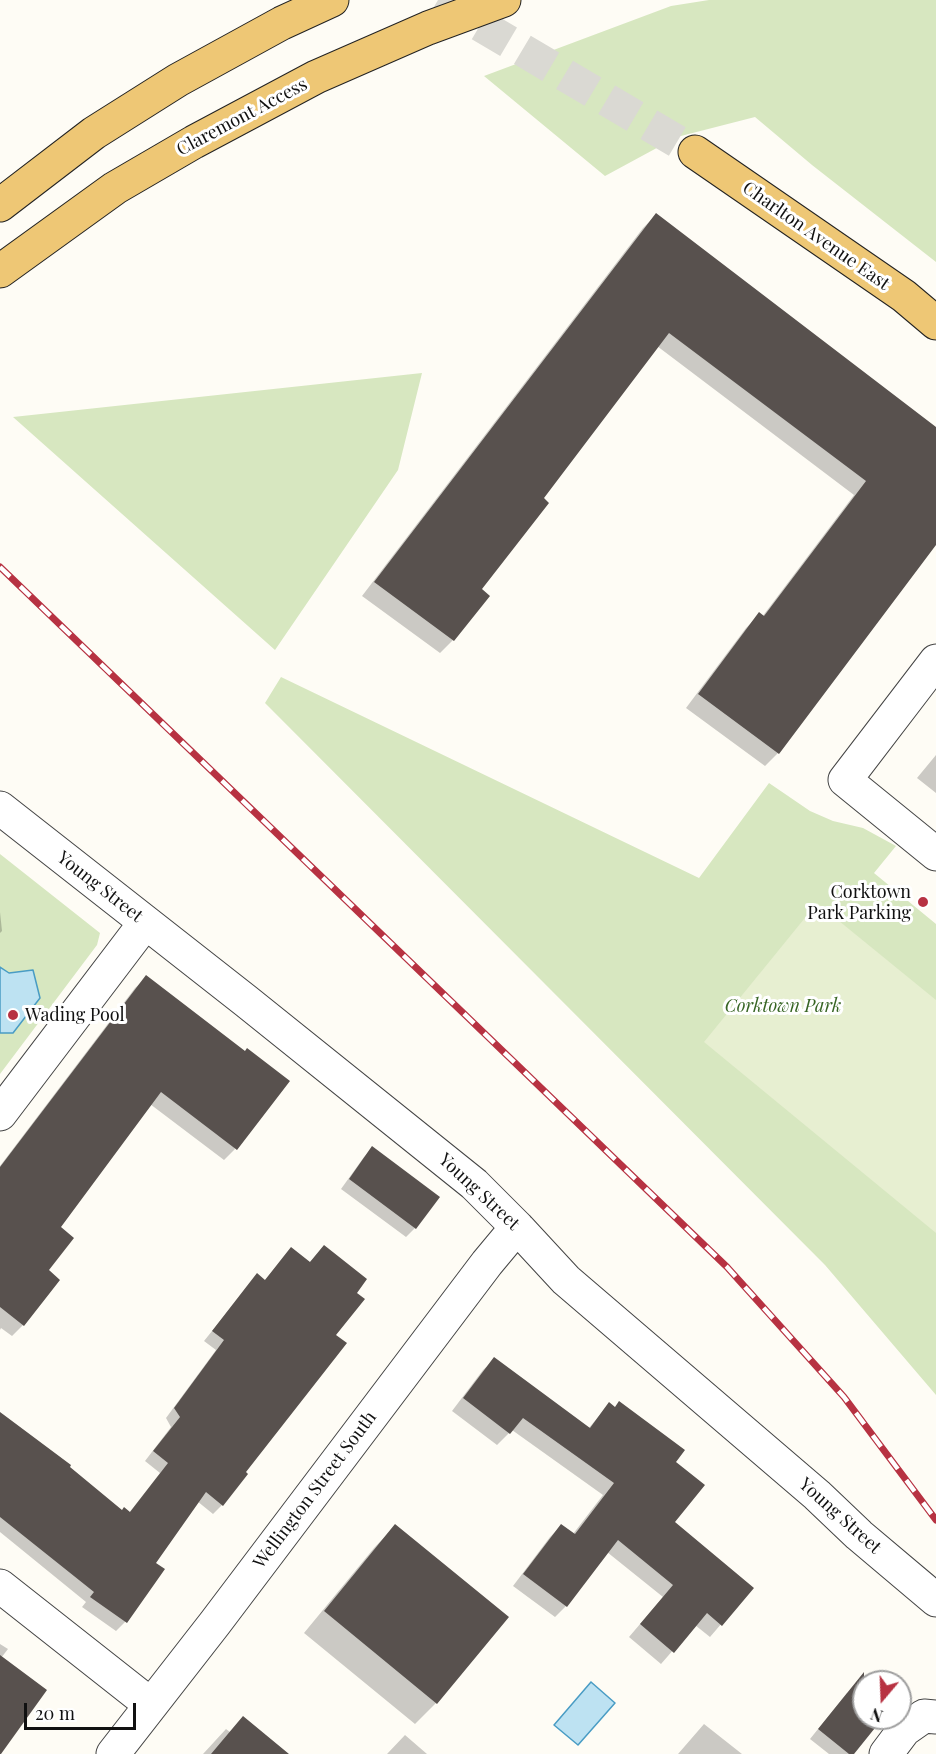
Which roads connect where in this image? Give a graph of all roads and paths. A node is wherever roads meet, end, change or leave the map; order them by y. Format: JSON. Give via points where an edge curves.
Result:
{"nodes":[{"id":1,"x":332,"y":0,"type":"edge"},
{"id":2,"x":504,"y":0,"type":"edge"},
{"id":3,"x":695,"y":152,"type":"tunnel mouth"},
{"id":4,"x":0,"y":205,"type":"edge"},
{"id":5,"x":0,"y":271,"type":"edge"},
{"id":6,"x":936,"y":323,"type":"edge"},
{"id":7,"x":936,"y":661,"type":"edge"},
{"id":8,"x":0,"y":808,"type":"edge"},
{"id":9,"x":936,"y":854,"type":"edge"},
{"id":10,"x":146,"y":923,"type":"junction"},
{"id":11,"x":0,"y":1113,"type":"edge"},
{"id":12,"x":517,"y":1227,"type":"junction"},
{"id":13,"x":0,"y":1586,"type":"edge"},
{"id":14,"x":936,"y":1600,"type":"edge"},
{"id":15,"x":151,"y":1705,"type":"junction"},
{"id":16,"x":936,"y":1717,"type":"edge"},
{"id":17,"x":895,"y":1742,"type":"edge"},
{"id":18,"x":113,"y":1754,"type":"edge"}],
"edges":[{"from":1,"to":4,"type":"main road","via":[[282,22],[178,80],[94,133]]},
{"from":2,"to":5,"type":"main road","name":"Claremont Access","via":[[316,77],[194,142],[115,188]]},
{"from":3,"to":6,"type":"main road","name":"Charlton Avenue East","via":[[904,296]]},
{"from":7,"to":9,"type":"street","via":[[845,780]]},
{"from":8,"to":10,"type":"street","name":"Young Street"},
{"from":10,"to":11,"type":"street"},
{"from":10,"to":12,"type":"street","name":"Young Street","via":[[474,1184]]},
{"from":12,"to":14,"type":"street","name":"Young Street","via":[[566,1280]]},
{"from":12,"to":15,"type":"street","name":"Wellington Street South"},
{"from":13,"to":15,"type":"street"},
{"from":15,"to":18,"type":"street","name":"Wellington Street South"},
{"from":16,"to":17,"type":"street","via":[[924,1716]]}]}
